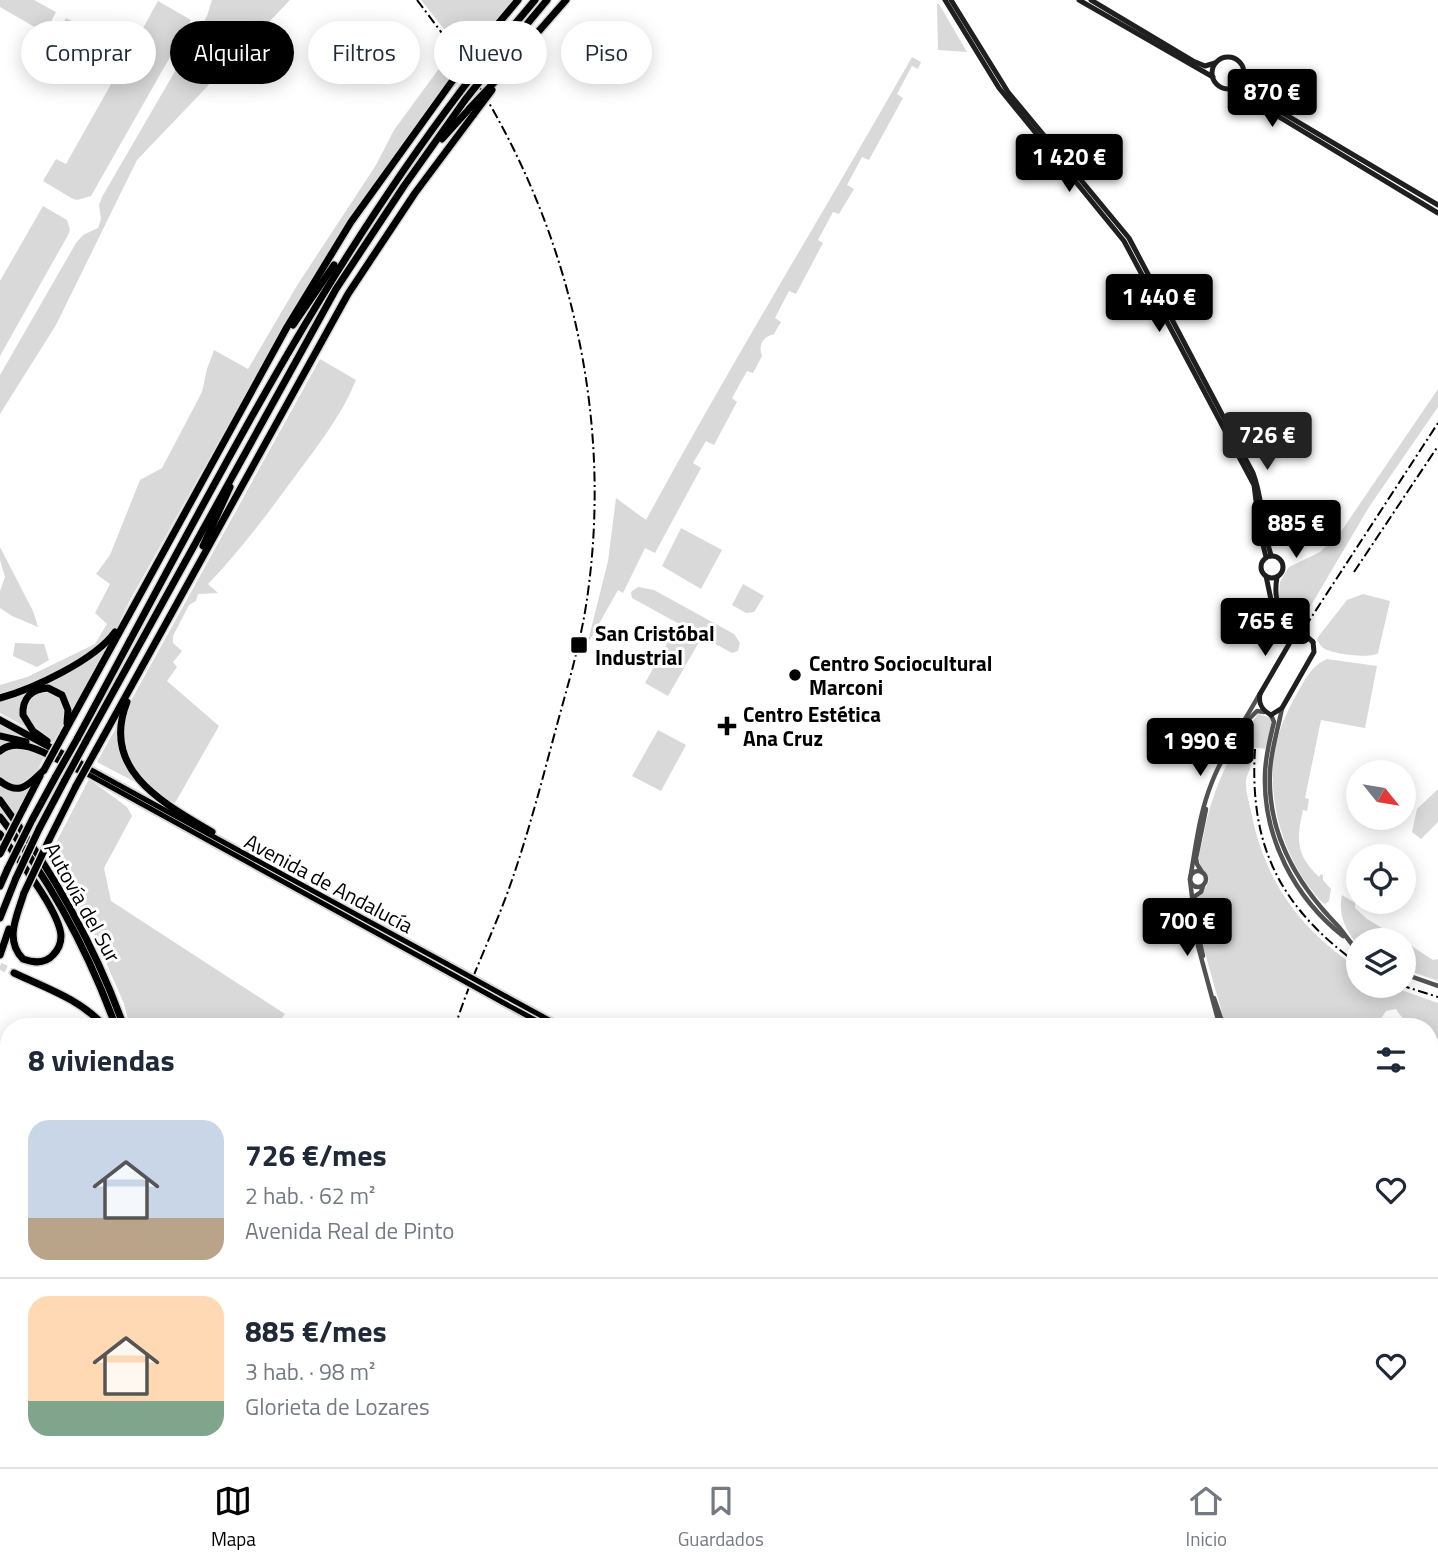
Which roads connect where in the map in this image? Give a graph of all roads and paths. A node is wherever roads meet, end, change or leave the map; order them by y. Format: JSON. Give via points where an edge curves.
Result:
{"nodes":[{"id":1,"x":518,"y":0,"type":"edge"},
{"id":2,"x":535,"y":0,"type":"edge"},
{"id":3,"x":547,"y":0,"type":"edge"},
{"id":4,"x":566,"y":0,"type":"edge"},
{"id":5,"x":945,"y":0,"type":"edge"},
{"id":6,"x":951,"y":0,"type":"edge"},
{"id":7,"x":1079,"y":0,"type":"edge"},
{"id":8,"x":1091,"y":0,"type":"edge"},
{"id":9,"x":1215,"y":63,"type":"junction"},
{"id":10,"x":1213,"y":77,"type":"junction"},
{"id":11,"x":1244,"y":78,"type":"junction"},
{"id":12,"x":1233,"y":89,"type":"junction"},
{"id":13,"x":470,"y":107,"type":"junction"},
{"id":14,"x":398,"y":177,"type":"junction"},
{"id":15,"x":1438,"y":205,"type":"edge"},
{"id":16,"x":1438,"y":213,"type":"edge"},
{"id":17,"x":267,"y":362,"type":"junction"},
{"id":18,"x":256,"y":431,"type":"junction"},
{"id":19,"x":224,"y":440,"type":"junction"},
{"id":20,"x":1268,"y":556,"type":"junction"},
{"id":21,"x":1266,"y":576,"type":"junction"},
{"id":22,"x":1277,"y":577,"type":"junction"},
{"id":23,"x":182,"y":595,"type":"junction"},
{"id":24,"x":1304,"y":634,"type":"junction"},
{"id":25,"x":1292,"y":639,"type":"junction"},
{"id":26,"x":1260,"y":694,"type":"junction"},
{"id":27,"x":0,"y":698,"type":"edge"},
{"id":28,"x":1282,"y":708,"type":"junction"},
{"id":29,"x":1267,"y":713,"type":"junction"},
{"id":30,"x":0,"y":720,"type":"edge"},
{"id":31,"x":64,"y":733,"type":"junction"},
{"id":32,"x":0,"y":736,"type":"edge"},
{"id":33,"x":47,"y":741,"type":"dead end"},
{"id":34,"x":1270,"y":750,"type":"junction"},
{"id":35,"x":0,"y":751,"type":"edge"},
{"id":36,"x":80,"y":767,"type":"junction"},
{"id":37,"x":44,"y":770,"type":"junction"},
{"id":38,"x":0,"y":781,"type":"edge"},
{"id":39,"x":0,"y":800,"type":"edge"},
{"id":40,"x":0,"y":817,"type":"edge"},
{"id":41,"x":212,"y":832,"type":"dead end"},
{"id":42,"x":0,"y":834,"type":"edge"},
{"id":43,"x":0,"y":854,"type":"edge"},
{"id":44,"x":1202,"y":872,"type":"junction"},
{"id":45,"x":1190,"y":880,"type":"junction"},
{"id":46,"x":1203,"y":886,"type":"junction"},
{"id":47,"x":0,"y":887,"type":"edge"},
{"id":48,"x":24,"y":893,"type":"junction"},
{"id":49,"x":0,"y":918,"type":"edge"},
{"id":50,"x":1346,"y":938,"type":"edge"},
{"id":51,"x":0,"y":955,"type":"edge"},
{"id":52,"x":14,"y":973,"type":"tunnel mouth"},
{"id":53,"x":1416,"y":978,"type":"edge"},
{"id":54,"x":1438,"y":986,"type":"edge"},
{"id":55,"x":503,"y":999,"type":"junction"},
{"id":56,"x":97,"y":1018,"type":"edge"},
{"id":57,"x":112,"y":1018,"type":"edge"},
{"id":58,"x":120,"y":1018,"type":"edge"},
{"id":59,"x":534,"y":1018,"type":"edge"},
{"id":60,"x":543,"y":1018,"type":"edge"},
{"id":61,"x":1219,"y":1018,"type":"edge"},
{"id":62,"x":1219,"y":1018,"type":"edge"}],
"edges":[{"from":1,"to":17,"type":"highway","bridge":true,"via":[[453,80],[351,222]]},
{"from":2,"to":14,"type":"highway","bridge":true},
{"from":3,"to":13,"type":"highway","bridge":true,"via":[[484,76]]},
{"from":4,"to":13,"type":"highway","bridge":true,"via":[[491,89]]},
{"from":5,"to":20,"type":"main road","via":[[999,88],[1124,241],[1254,485]]},
{"from":6,"to":20,"type":"main road","via":[[1008,92],[1129,238],[1253,473]]},
{"from":7,"to":10,"type":"main road"},
{"from":8,"to":9,"type":"main road","via":[[1193,61],[1205,66]]},
{"from":9,"to":10,"type":"main road"},
{"from":9,"to":11,"type":"main road","via":[[1235,58],[1244,69]]},
{"from":10,"to":12,"type":"main road","via":[[1220,87]]},
{"from":11,"to":12,"type":"main road"},
{"from":11,"to":15,"type":"main road","via":[[1256,97]]},
{"from":12,"to":16,"type":"main road"},
{"from":13,"to":18,"type":"highway","via":[[404,186],[337,289]]},
{"from":13,"to":23,"type":"highway","via":[[348,294]]},
{"from":14,"to":17,"type":"highway"},
{"from":14,"to":47,"type":"highway","bridge":true,"via":[[290,347],[32,820]]},
{"from":17,"to":19,"type":"highway"},
{"from":18,"to":23,"type":"highway"},
{"from":18,"to":49,"type":"highway","bridge":true,"via":[[39,829]]},
{"from":19,"to":27,"type":"highway","via":[[110,640],[84,660]]},
{"from":19,"to":31,"type":"highway"},
{"from":20,"to":21,"type":"main road","via":[[1261,564]]},
{"from":20,"to":22,"type":"main road","via":[[1278,557],[1283,564]]},
{"from":21,"to":22,"type":"main road"},
{"from":21,"to":25,"type":"main road","via":[[1274,614]]},
{"from":22,"to":24,"type":"main road","bridge":true,"via":[[1278,606]]},
{"from":23,"to":41,"type":"highway","via":[[124,710],[122,744],[127,761],[149,792]]},
{"from":23,"to":48,"type":"highway","bridge":true,"via":[[76,786]]},
{"from":24,"to":25,"type":"main road","bridge":true},
{"from":24,"to":28,"type":"main road","via":[[1313,642],[1314,652]]},
{"from":25,"to":26,"type":"main road"},
{"from":26,"to":29,"type":"main road","bridge":true,"via":[[1259,703]]},
{"from":26,"to":45,"type":"street","bridge":true,"via":[[1212,782],[1199,822]]},
{"from":28,"to":29,"type":"main road"},
{"from":28,"to":34,"type":"street"},
{"from":29,"to":34,"type":"street","via":[[1273,722]]},
{"from":29,"to":44,"type":"street","bridge":true,"via":[[1257,711],[1249,718],[1214,784],[1196,858]]},
{"from":30,"to":36,"type":"highway"},
{"from":31,"to":33,"type":"highway","via":[[68,717],[65,699],[58,691],[36,690],[26,699],[23,715],[33,731]]},
{"from":31,"to":37,"type":"highway","bridge":true},
{"from":32,"to":36,"type":"highway","via":[[23,740]]},
{"from":34,"to":50,"type":"street","via":[[1266,795],[1275,841],[1300,891]]},
{"from":35,"to":36,"type":"highway","via":[[12,744],[25,745]]},
{"from":36,"to":55,"type":"main road","name":"Avenida de Andalucía","bridge":true},
{"from":37,"to":38,"type":"highway","via":[[20,788]]},
{"from":37,"to":43,"type":"highway","bridge":true},
{"from":39,"to":58,"type":"highway","name":"Autovía del Sur","via":[[72,911]]},
{"from":40,"to":57,"type":"highway","name":"Autovía del Sur","via":[[33,860],[66,916]]},
{"from":42,"to":48,"type":"highway","via":[[38,887],[60,929],[57,951],[40,962],[23,959],[13,944]]},
{"from":44,"to":45,"type":"street","bridge":true,"via":[[1193,873]]},
{"from":44,"to":46,"type":"street","bridge":true},
{"from":45,"to":46,"type":"street","bridge":true,"via":[[1194,886]]},
{"from":45,"to":61,"type":"street","bridge":true,"via":[[1198,946]]},
{"from":46,"to":62,"type":"street","bridge":true,"via":[[1195,896],[1198,933]]},
{"from":48,"to":51,"type":"highway"},
{"from":52,"to":56,"type":"highway","via":[[75,1002]]},
{"from":53,"to":54,"type":"street"},
{"from":55,"to":59,"type":"main road","name":"Avenida de Andalucía"},
{"from":55,"to":60,"type":"main road","name":"Avenida de Andalucía"}]}
